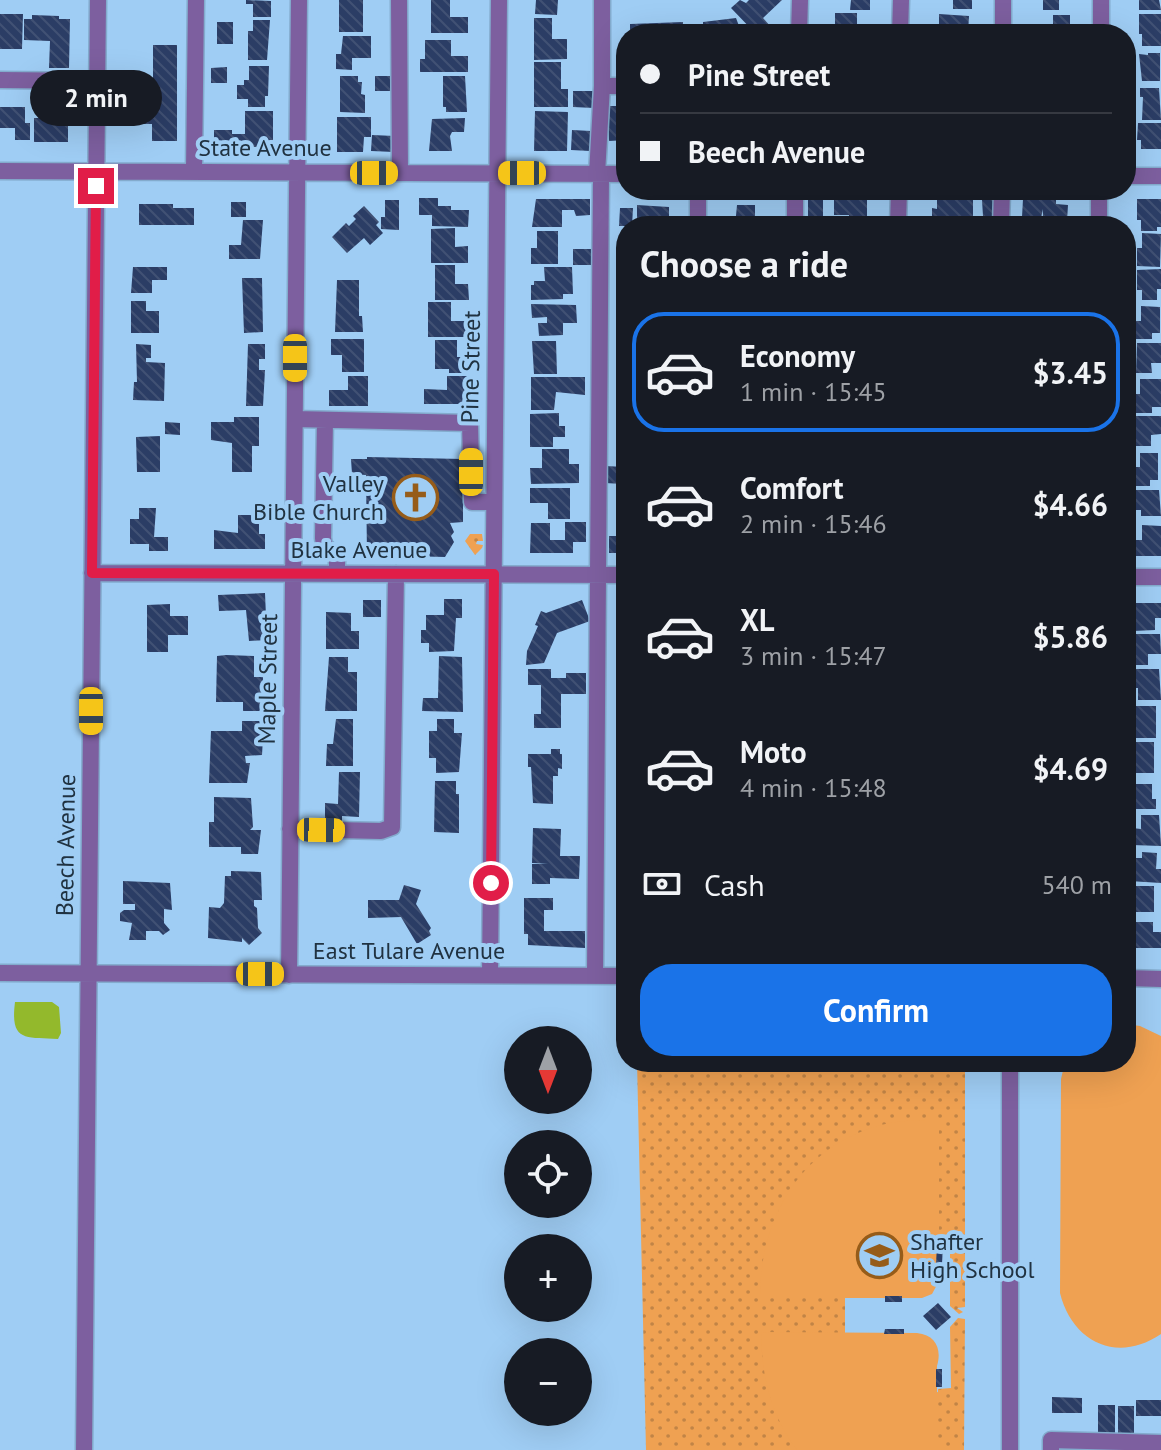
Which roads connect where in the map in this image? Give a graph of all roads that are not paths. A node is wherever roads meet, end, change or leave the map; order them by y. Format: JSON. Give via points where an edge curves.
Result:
{"nodes":[{"id":1,"x":98,"y":0,"type":"edge"},
{"id":2,"x":196,"y":0,"type":"edge"},
{"id":3,"x":299,"y":0,"type":"edge"},
{"id":4,"x":399,"y":0,"type":"edge"},
{"id":5,"x":499,"y":0,"type":"edge"},
{"id":6,"x":602,"y":0,"type":"edge"},
{"id":7,"x":800,"y":0,"type":"edge"},
{"id":8,"x":901,"y":0,"type":"edge"},
{"id":9,"x":1003,"y":0,"type":"edge"},
{"id":10,"x":1101,"y":0,"type":"edge"},
{"id":11,"x":799,"y":24,"type":"edge"},
{"id":12,"x":900,"y":24,"type":"edge"},
{"id":13,"x":1003,"y":24,"type":"edge"},
{"id":14,"x":1101,"y":24,"type":"edge"},
{"id":15,"x":0,"y":80,"type":"edge"},
{"id":16,"x":97,"y":81,"type":"junction"},
{"id":17,"x":602,"y":86,"type":"junction"},
{"id":18,"x":616,"y":86,"type":"edge"},
{"id":19,"x":0,"y":171,"type":"edge"},
{"id":20,"x":96,"y":171,"type":"junction"},
{"id":21,"x":194,"y":172,"type":"junction"},
{"id":22,"x":297,"y":172,"type":"junction"},
{"id":23,"x":400,"y":173,"type":"junction"},
{"id":24,"x":498,"y":173,"type":"junction"},
{"id":25,"x":599,"y":174,"type":"junction"},
{"id":26,"x":616,"y":174,"type":"edge"},
{"id":27,"x":1136,"y":176,"type":"edge"},
{"id":28,"x":1161,"y":176,"type":"edge"},
{"id":29,"x":295,"y":419,"type":"junction"},
{"id":30,"x":325,"y":420,"type":"junction"},
{"id":31,"x":470,"y":423,"type":"junction"},
{"id":32,"x":495,"y":423,"type":"junction"},
{"id":33,"x":494,"y":502,"type":"junction"},
{"id":34,"x":92,"y":573,"type":"junction"},
{"id":35,"x":293,"y":573,"type":"junction"},
{"id":36,"x":337,"y":574,"type":"junction"},
{"id":37,"x":396,"y":574,"type":"junction"},
{"id":38,"x":494,"y":574,"type":"junction"},
{"id":39,"x":598,"y":575,"type":"junction"},
{"id":40,"x":616,"y":575,"type":"edge"},
{"id":41,"x":1136,"y":577,"type":"edge"},
{"id":42,"x":1161,"y":577,"type":"edge"},
{"id":43,"x":290,"y":829,"type":"junction"},
{"id":44,"x":0,"y":973,"type":"edge"},
{"id":45,"x":88,"y":974,"type":"junction"},
{"id":46,"x":289,"y":975,"type":"junction"},
{"id":47,"x":490,"y":975,"type":"junction"},
{"id":48,"x":595,"y":976,"type":"junction"},
{"id":49,"x":616,"y":976,"type":"edge"},
{"id":50,"x":1136,"y":978,"type":"edge"},
{"id":51,"x":1161,"y":979,"type":"edge"},
{"id":52,"x":1010,"y":1072,"type":"edge"},
{"id":53,"x":1161,"y":1443,"type":"edge"},
{"id":54,"x":1098,"y":1446,"type":"edge"},
{"id":55,"x":84,"y":1450,"type":"edge"},
{"id":56,"x":1010,"y":1450,"type":"edge"},
{"id":57,"x":1051,"y":1450,"type":"edge"}],
"edges":[{"from":1,"to":16,"type":"street","name":"Beech Avenue"},
{"from":2,"to":21,"type":"street"},
{"from":3,"to":22,"type":"street","name":"Maple Street"},
{"from":4,"to":23,"type":"street"},
{"from":5,"to":24,"type":"street","name":"Pine Street"},
{"from":6,"to":17,"type":"street"},
{"from":7,"to":11,"type":"street"},
{"from":8,"to":12,"type":"street"},
{"from":9,"to":13,"type":"street"},
{"from":10,"to":14,"type":"street"},
{"from":15,"to":16,"type":"street"},
{"from":16,"to":20,"type":"street","name":"Beech Avenue"},
{"from":17,"to":18,"type":"street"},
{"from":17,"to":25,"type":"street"},
{"from":19,"to":20,"type":"street","name":"State Avenue"},
{"from":20,"to":21,"type":"street","name":"State Avenue"},
{"from":20,"to":34,"type":"street","name":"Beech Avenue"},
{"from":21,"to":22,"type":"street","name":"State Avenue"},
{"from":22,"to":23,"type":"street","name":"State Avenue"},
{"from":22,"to":29,"type":"street","name":"Maple Street"},
{"from":23,"to":24,"type":"street","name":"State Avenue"},
{"from":24,"to":25,"type":"street","name":"State Avenue"},
{"from":24,"to":32,"type":"street","name":"Pine Street"},
{"from":25,"to":26,"type":"street","name":"State Avenue"},
{"from":25,"to":39,"type":"street"},
{"from":27,"to":28,"type":"street"},
{"from":29,"to":30,"type":"street"},
{"from":29,"to":35,"type":"street","name":"Maple Street"},
{"from":30,"to":31,"type":"street"},
{"from":30,"to":36,"type":"street","via":[[323,538],[337,558]]},
{"from":31,"to":32,"type":"street"},
{"from":31,"to":33,"type":"street","via":[[472,502]]},
{"from":32,"to":33,"type":"street","name":"Pine Street"},
{"from":33,"to":38,"type":"street","name":"Pine Street"},
{"from":34,"to":35,"type":"street","name":"Blake Avenue"},
{"from":34,"to":45,"type":"street","name":"Beech Avenue"},
{"from":35,"to":36,"type":"street","name":"Blake Avenue"},
{"from":35,"to":43,"type":"street","name":"Maple Street"},
{"from":36,"to":37,"type":"street","name":"Blake Avenue"},
{"from":37,"to":38,"type":"street","name":"Blake Avenue"},
{"from":37,"to":43,"type":"street","via":[[392,827]]},
{"from":38,"to":39,"type":"street","name":"Blake Avenue"},
{"from":38,"to":47,"type":"street","name":"Pine Street"},
{"from":39,"to":40,"type":"street","name":"Blake Avenue"},
{"from":39,"to":48,"type":"street"},
{"from":41,"to":42,"type":"street"},
{"from":43,"to":46,"type":"street","name":"Maple Street"},
{"from":44,"to":45,"type":"street","name":"East Tulare Avenue"},
{"from":45,"to":46,"type":"street","name":"East Tulare Avenue"},
{"from":45,"to":55,"type":"street","name":"Beech Avenue"},
{"from":46,"to":47,"type":"street","name":"East Tulare Avenue"},
{"from":47,"to":48,"type":"street","name":"East Tulare Avenue"},
{"from":48,"to":49,"type":"street","name":"East Tulare Avenue"},
{"from":50,"to":51,"type":"street"},
{"from":52,"to":56,"type":"street"},
{"from":53,"to":54,"type":"street"},
{"from":54,"to":57,"type":"street","via":[[1051,1440]]}]}
